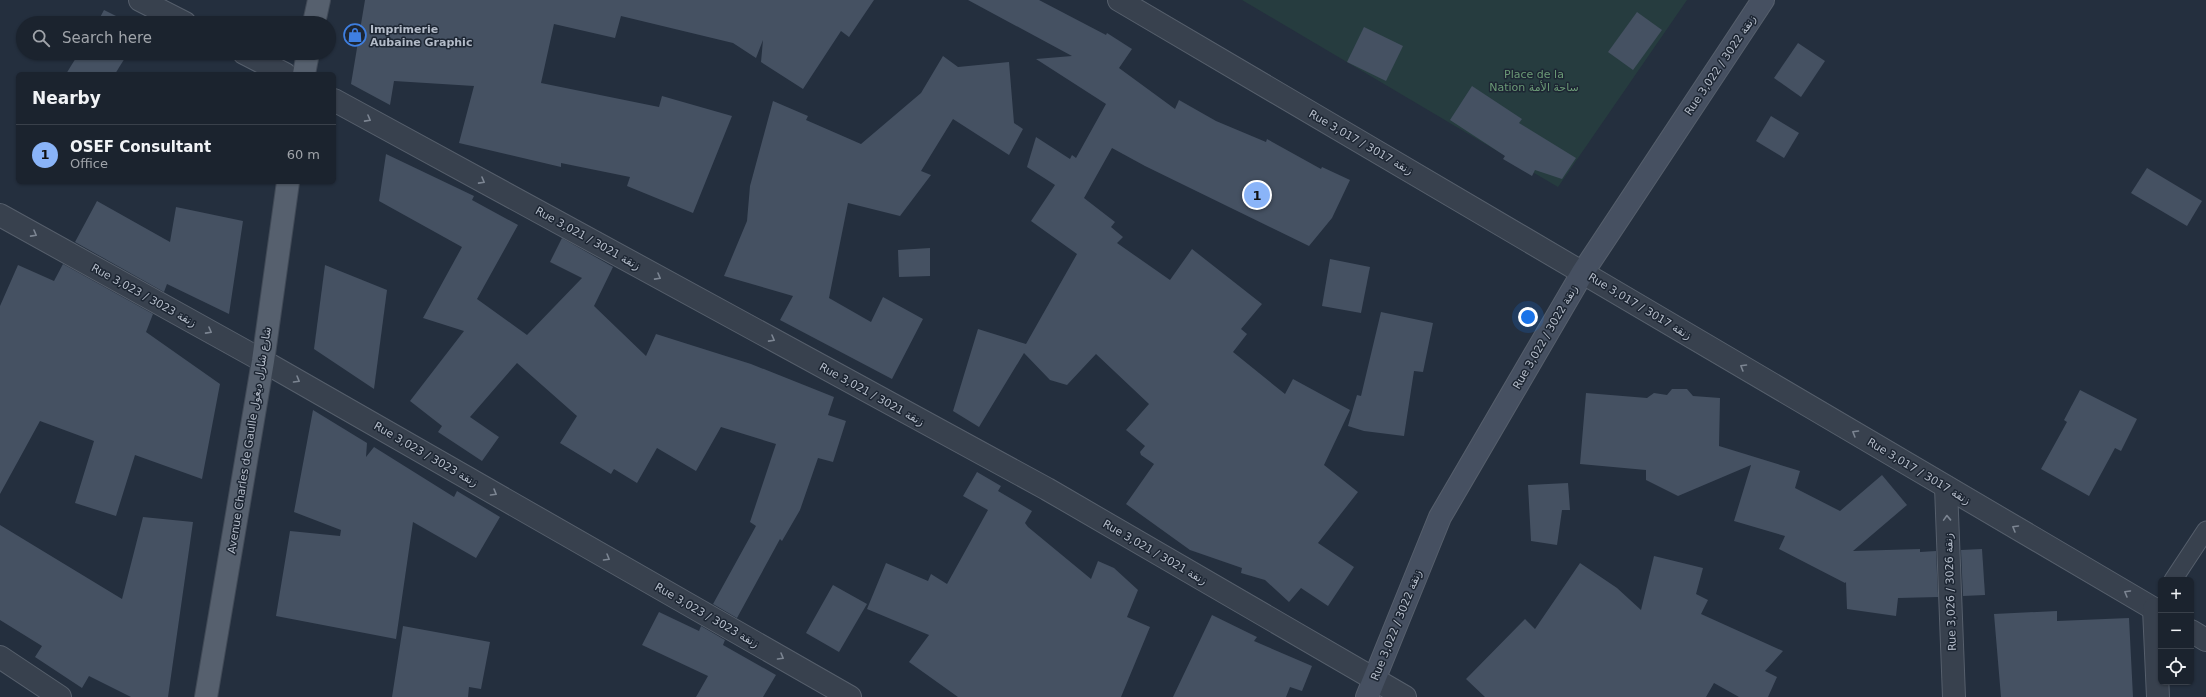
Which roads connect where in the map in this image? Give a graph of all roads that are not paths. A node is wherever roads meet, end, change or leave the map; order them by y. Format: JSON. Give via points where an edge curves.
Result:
{"nodes":[{"id":1,"x":140,"y":0,"type":"edge"},
{"id":2,"x":319,"y":0,"type":"edge"},
{"id":3,"x":1119,"y":0,"type":"edge"},
{"id":4,"x":1763,"y":0,"type":"edge"},
{"id":5,"x":171,"y":16,"type":"edge"},
{"id":6,"x":316,"y":16,"type":"edge"},
{"id":7,"x":258,"y":60,"type":"edge"},
{"id":8,"x":307,"y":60,"type":"edge"},
{"id":9,"x":282,"y":72,"type":"edge"},
{"id":10,"x":304,"y":72,"type":"edge"},
{"id":11,"x":336,"y":101,"type":"edge"},
{"id":12,"x":288,"y":184,"type":"edge"},
{"id":13,"x":0,"y":215,"type":"edge"},
{"id":14,"x":1583,"y":272,"type":"junction"},
{"id":15,"x":263,"y":361,"type":"junction"},
{"id":16,"x":1946,"y":487,"type":"junction"},
{"id":17,"x":2206,"y":530,"type":"edge"},
{"id":18,"x":2175,"y":577,"type":"edge"},
{"id":19,"x":2158,"y":605,"type":"edge"},
{"id":20,"x":2159,"y":613,"type":"edge"},
{"id":21,"x":2194,"y":633,"type":"edge"},
{"id":22,"x":2206,"y":640,"type":"edge"},
{"id":23,"x":0,"y":657,"type":"edge"},
{"id":24,"x":1370,"y":689,"type":"edge"},
{"id":25,"x":60,"y":697,"type":"edge"},
{"id":26,"x":206,"y":697,"type":"edge"},
{"id":27,"x":850,"y":697,"type":"edge"},
{"id":28,"x":1405,"y":697,"type":"edge"},
{"id":29,"x":1954,"y":697,"type":"edge"},
{"id":30,"x":2158,"y":697,"type":"edge"}],
"edges":[{"from":1,"to":5,"type":"street"},
{"from":2,"to":6,"type":"main road"},
{"from":3,"to":14,"type":"street","name":"Rue 3,017 / زنقة 3017"},
{"from":4,"to":14,"type":"street","name":"Rue 3,022 / زنقة 3022"},
{"from":7,"to":9,"type":"street"},
{"from":8,"to":10,"type":"main road"},
{"from":11,"to":24,"type":"street","name":"Rue 3,021 / زنقة 3021","one_way":true,"via":[[1046,488]]},
{"from":12,"to":15,"type":"main road","name":"Avenue Charles de Gaulle شارع شارل ديغول"},
{"from":13,"to":15,"type":"street","name":"Rue 3,023 / زنقة 3023","one_way":true},
{"from":16,"to":14,"type":"street","name":"Rue 3,017 / زنقة 3017","one_way":true},
{"from":14,"to":24,"type":"street","name":"Rue 3,022 / زنقة 3022","via":[[1440,517]]},
{"from":15,"to":26,"type":"main road","name":"Avenue Charles de Gaulle شارع شارل ديغول"},
{"from":15,"to":27,"type":"street","name":"Rue 3,023 / زنقة 3023","one_way":true},
{"from":19,"to":16,"type":"street","name":"Rue 3,017 / زنقة 3017","one_way":true},
{"from":29,"to":16,"type":"street","name":"Rue 3,026 / زنقة 3026","one_way":true},
{"from":17,"to":18,"type":"lane"},
{"from":20,"to":30,"type":"street"},
{"from":21,"to":22,"type":"street"},
{"from":23,"to":25,"type":"street"},
{"from":24,"to":28,"type":"street","name":"Rue 3,021 / زنقة 3021"}]}
